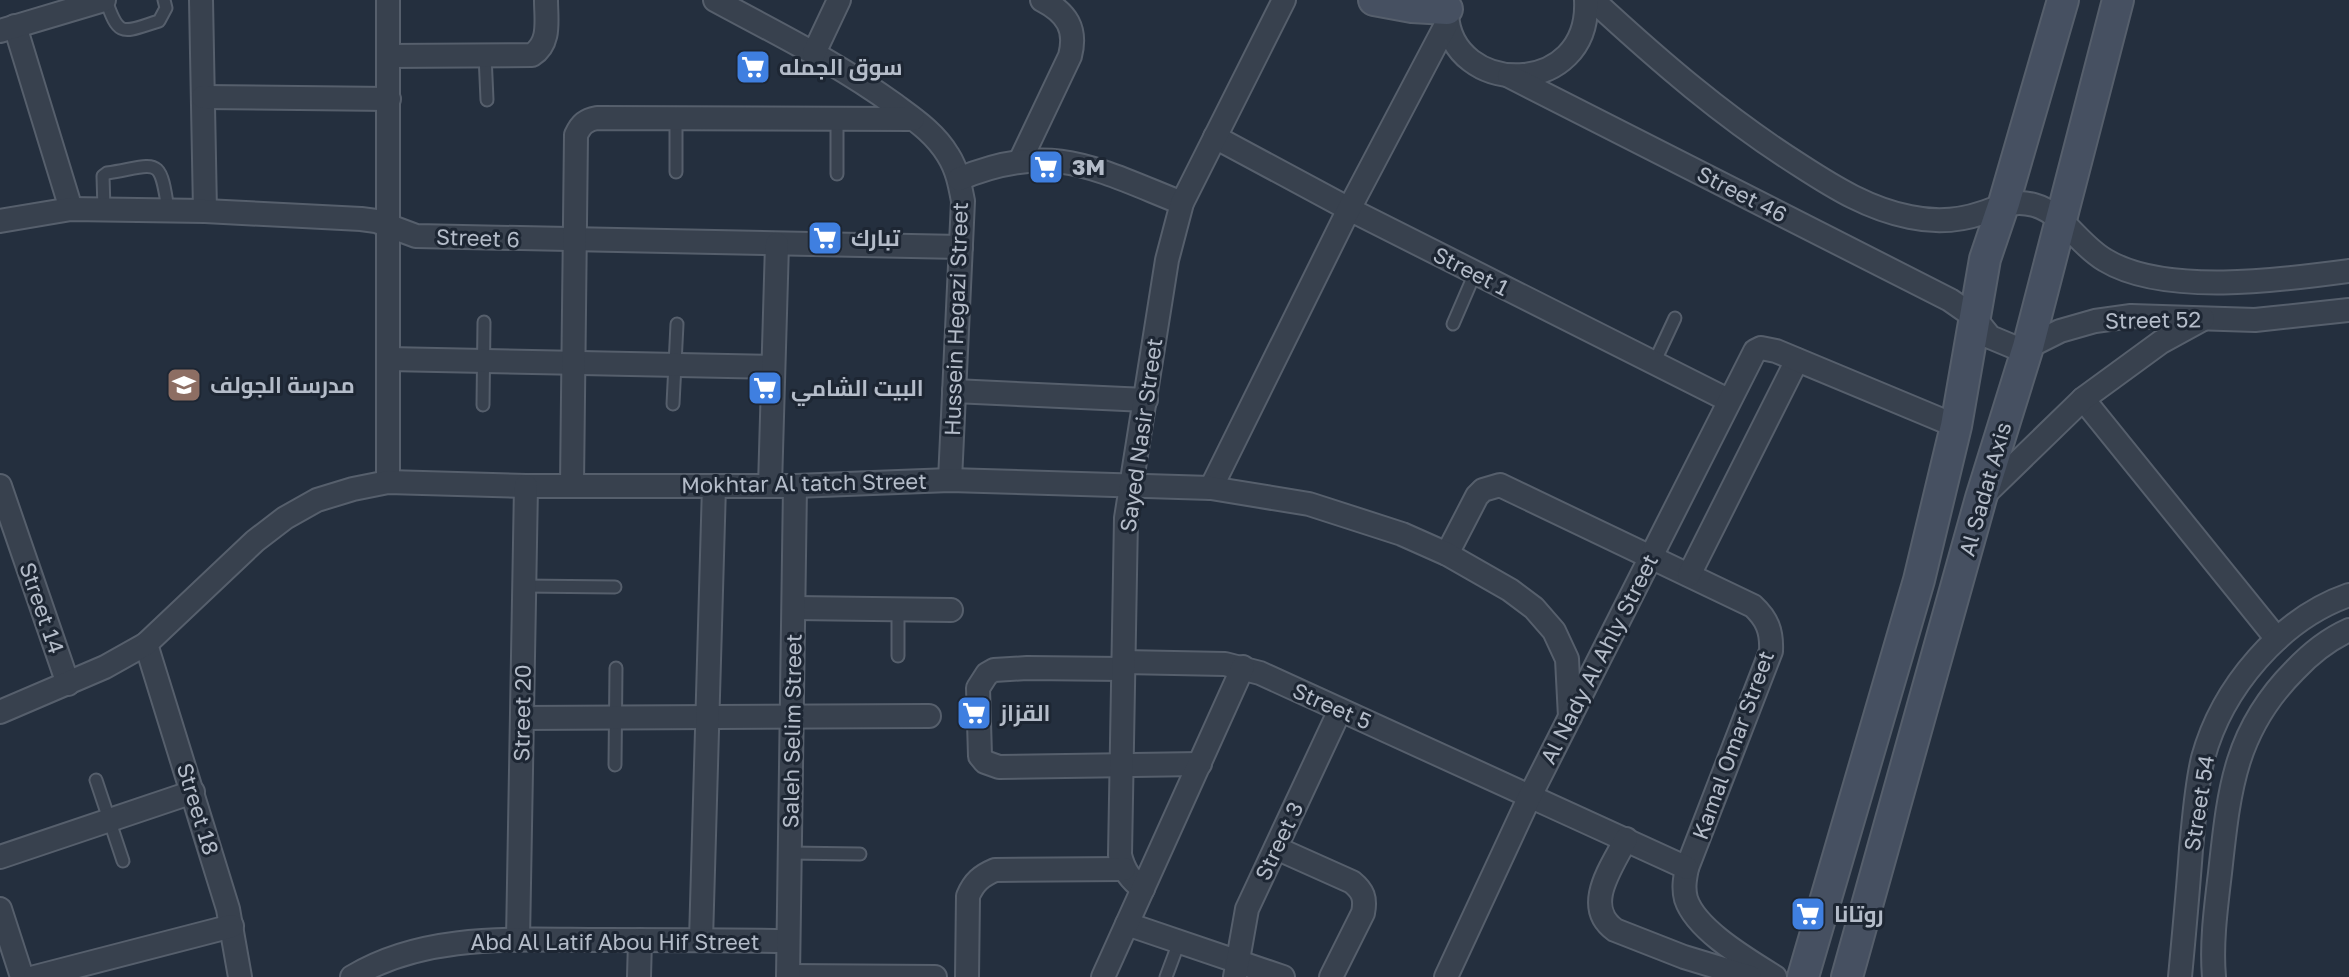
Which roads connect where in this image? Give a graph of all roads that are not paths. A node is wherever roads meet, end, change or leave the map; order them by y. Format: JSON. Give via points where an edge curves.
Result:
{"nodes":[{"id":1,"x":105,"y":0,"type":"edge"},
{"id":2,"x":164,"y":0,"type":"edge"},
{"id":3,"x":201,"y":0,"type":"edge"},
{"id":4,"x":388,"y":0,"type":"edge"},
{"id":5,"x":546,"y":0,"type":"edge"},
{"id":6,"x":715,"y":0,"type":"edge"},
{"id":7,"x":839,"y":0,"type":"edge"},
{"id":8,"x":1042,"y":0,"type":"edge"},
{"id":9,"x":1284,"y":0,"type":"edge"},
{"id":10,"x":1374,"y":0,"type":"edge"},
{"id":11,"x":1586,"y":0,"type":"edge"},
{"id":12,"x":1593,"y":0,"type":"edge"},
{"id":13,"x":2063,"y":0,"type":"edge"},
{"id":14,"x":2118,"y":0,"type":"edge"},
{"id":15,"x":1447,"y":10,"type":"edge"},
{"id":16,"x":8,"y":29,"type":"edge"},
{"id":17,"x":814,"y":53,"type":"junction"},
{"id":18,"x":485,"y":55,"type":"junction"},
{"id":19,"x":388,"y":56,"type":"junction"},
{"id":20,"x":1509,"y":76,"type":"junction"},
{"id":21,"x":203,"y":97,"type":"junction"},
{"id":22,"x":389,"y":99,"type":"junction"},
{"id":23,"x":487,"y":100,"type":"dead end"},
{"id":24,"x":676,"y":118,"type":"junction"},
{"id":25,"x":837,"y":118,"type":"junction"},
{"id":26,"x":913,"y":119,"type":"junction"},
{"id":27,"x":1215,"y":137,"type":"junction"},
{"id":28,"x":1021,"y":159,"type":"junction"},
{"id":29,"x":676,"y":172,"type":"dead end"},
{"id":30,"x":837,"y":174,"type":"dead end"},
{"id":31,"x":959,"y":179,"type":"junction"},
{"id":32,"x":1182,"y":203,"type":"junction"},
{"id":33,"x":2004,"y":203,"type":"junction"},
{"id":34,"x":71,"y":209,"type":"junction"},
{"id":35,"x":104,"y":209,"type":"junction"},
{"id":36,"x":1349,"y":209,"type":"junction"},
{"id":37,"x":168,"y":210,"type":"junction"},
{"id":38,"x":205,"y":211,"type":"junction"},
{"id":39,"x":2060,"y":219,"type":"junction"},
{"id":40,"x":0,"y":221,"type":"edge"},
{"id":41,"x":388,"y":225,"type":"junction"},
{"id":42,"x":575,"y":241,"type":"junction"},
{"id":43,"x":777,"y":244,"type":"junction"},
{"id":44,"x":961,"y":247,"type":"junction"},
{"id":45,"x":2349,"y":271,"type":"edge"},
{"id":46,"x":1475,"y":273,"type":"junction"},
{"id":47,"x":2349,"y":310,"type":"edge"},
{"id":48,"x":1973,"y":316,"type":"junction"},
{"id":49,"x":1675,"y":318,"type":"dead end"},
{"id":50,"x":2203,"y":319,"type":"junction"},
{"id":51,"x":484,"y":322,"type":"dead end"},
{"id":52,"x":677,"y":324,"type":"dead end"},
{"id":53,"x":1453,"y":324,"type":"dead end"},
{"id":54,"x":2028,"y":347,"type":"junction"},
{"id":55,"x":388,"y":359,"type":"junction"},
{"id":56,"x":1797,"y":360,"type":"junction"},
{"id":57,"x":484,"y":361,"type":"junction"},
{"id":58,"x":573,"y":363,"type":"junction"},
{"id":59,"x":1654,"y":363,"type":"junction"},
{"id":60,"x":675,"y":365,"type":"junction"},
{"id":61,"x":773,"y":367,"type":"junction"},
{"id":62,"x":954,"y":391,"type":"junction"},
{"id":63,"x":2083,"y":399,"type":"junction"},
{"id":64,"x":1146,"y":400,"type":"junction"},
{"id":65,"x":1728,"y":400,"type":"junction"},
{"id":66,"x":673,"y":404,"type":"dead end"},
{"id":67,"x":483,"y":405,"type":"dead end"},
{"id":68,"x":1956,"y":426,"type":"junction"},
{"id":69,"x":950,"y":480,"type":"junction"},
{"id":70,"x":388,"y":482,"type":"junction"},
{"id":71,"x":1130,"y":484,"type":"junction"},
{"id":72,"x":572,"y":485,"type":"junction"},
{"id":73,"x":0,"y":486,"type":"edge"},
{"id":74,"x":526,"y":486,"type":"junction"},
{"id":75,"x":714,"y":486,"type":"junction"},
{"id":76,"x":770,"y":486,"type":"junction"},
{"id":77,"x":795,"y":486,"type":"junction"},
{"id":78,"x":1211,"y":488,"type":"junction"},
{"id":79,"x":1981,"y":498,"type":"junction"},
{"id":80,"x":5,"y":520,"type":"edge"},
{"id":81,"x":1447,"y":554,"type":"junction"},
{"id":82,"x":1650,"y":556,"type":"junction"},
{"id":83,"x":1689,"y":575,"type":"junction"},
{"id":84,"x":524,"y":586,"type":"junction"},
{"id":85,"x":615,"y":587,"type":"dead end"},
{"id":86,"x":2349,"y":595,"type":"edge"},
{"id":87,"x":795,"y":608,"type":"junction"},
{"id":88,"x":898,"y":609,"type":"junction"},
{"id":89,"x":951,"y":610,"type":"dead end"},
{"id":90,"x":2349,"y":630,"type":"edge"},
{"id":91,"x":2277,"y":639,"type":"junction"},
{"id":92,"x":146,"y":644,"type":"junction"},
{"id":93,"x":898,"y":656,"type":"dead end"},
{"id":94,"x":1123,"y":665,"type":"junction"},
{"id":95,"x":1243,"y":667,"type":"junction"},
{"id":96,"x":616,"y":668,"type":"dead end"},
{"id":97,"x":68,"y":684,"type":"junction"},
{"id":98,"x":1340,"y":710,"type":"junction"},
{"id":99,"x":0,"y":712,"type":"edge"},
{"id":100,"x":929,"y":716,"type":"dead end"},
{"id":101,"x":707,"y":717,"type":"junction"},
{"id":102,"x":793,"y":717,"type":"junction"},
{"id":103,"x":1570,"y":717,"type":"junction"},
{"id":104,"x":522,"y":718,"type":"junction"},
{"id":105,"x":615,"y":718,"type":"junction"},
{"id":106,"x":1200,"y":764,"type":"junction"},
{"id":107,"x":615,"y":765,"type":"dead end"},
{"id":108,"x":1121,"y":765,"type":"junction"},
{"id":109,"x":96,"y":780,"type":"dead end"},
{"id":110,"x":193,"y":792,"type":"junction"},
{"id":111,"x":1530,"y":796,"type":"junction"},
{"id":112,"x":110,"y":820,"type":"junction"},
{"id":113,"x":1626,"y":839,"type":"junction"},
{"id":114,"x":1276,"y":848,"type":"junction"},
{"id":115,"x":790,"y":853,"type":"junction"},
{"id":116,"x":860,"y":854,"type":"dead end"},
{"id":117,"x":0,"y":857,"type":"edge"},
{"id":118,"x":123,"y":861,"type":"dead end"},
{"id":119,"x":1687,"y":868,"type":"junction"},
{"id":120,"x":1124,"y":869,"type":"junction"},
{"id":121,"x":1143,"y":889,"type":"junction"},
{"id":122,"x":0,"y":909,"type":"edge"},
{"id":123,"x":1127,"y":924,"type":"junction"},
{"id":124,"x":232,"y":926,"type":"junction"},
{"id":125,"x":518,"y":940,"type":"junction"},
{"id":126,"x":640,"y":940,"type":"junction"},
{"id":127,"x":701,"y":940,"type":"junction"},
{"id":128,"x":788,"y":941,"type":"junction"},
{"id":129,"x":1179,"y":942,"type":"junction"},
{"id":130,"x":1237,"y":970,"type":"edge"},
{"id":131,"x":788,"y":976,"type":"edge"},
{"id":132,"x":22,"y":977,"type":"edge"},
{"id":133,"x":35,"y":977,"type":"edge"},
{"id":134,"x":240,"y":977,"type":"edge"},
{"id":135,"x":352,"y":977,"type":"edge"},
{"id":136,"x":639,"y":977,"type":"edge"},
{"id":137,"x":935,"y":977,"type":"edge"},
{"id":138,"x":967,"y":977,"type":"edge"},
{"id":139,"x":1103,"y":977,"type":"edge"},
{"id":140,"x":1166,"y":977,"type":"edge"},
{"id":141,"x":1283,"y":977,"type":"edge"},
{"id":142,"x":1331,"y":977,"type":"edge"},
{"id":143,"x":1446,"y":977,"type":"edge"},
{"id":144,"x":1750,"y":977,"type":"edge"},
{"id":145,"x":1775,"y":977,"type":"edge"},
{"id":146,"x":1803,"y":977,"type":"edge"},
{"id":147,"x":1847,"y":977,"type":"edge"},
{"id":148,"x":2180,"y":977,"type":"edge"},
{"id":149,"x":2214,"y":977,"type":"edge"}],
"edges":[{"from":1,"to":2,"type":"lane","via":[[121,30],[159,21]]},
{"from":1,"to":16,"type":"street"},
{"from":3,"to":21,"type":"street"},
{"from":4,"to":19,"type":"street"},
{"from":5,"to":18,"type":"street","via":[[546,41],[540,50],[532,55]]},
{"from":6,"to":17,"type":"street","name":"Hussein Hegazi Street"},
{"from":7,"to":17,"type":"street"},
{"from":8,"to":28,"type":"street","via":[[1063,13],[1074,41]]},
{"from":9,"to":27,"type":"street","name":"Sayed Nasir Street"},
{"from":10,"to":15,"type":"street"},
{"from":11,"to":20,"type":"street","via":[[1584,25],[1568,54],[1541,72]]},
{"from":12,"to":33,"type":"street","via":[[1728,117],[1856,199],[1935,220],[1970,216]]},
{"from":13,"to":33,"type":"street","name":"Al Sadat Axis"},
{"from":14,"to":39,"type":"street","name":"Al Sadat Axis"},
{"from":15,"to":20,"type":"street","name":"Street 46","via":[[1471,60]]},
{"from":15,"to":36,"type":"street"},
{"from":16,"to":34,"type":"street"},
{"from":17,"to":26,"type":"street","name":"Hussein Hegazi Street"},
{"from":18,"to":19,"type":"street"},
{"from":18,"to":23,"type":"lane"},
{"from":19,"to":22,"type":"street"},
{"from":20,"to":48,"type":"street","name":"Street 46","via":[[1922,285]]},
{"from":21,"to":22,"type":"street"},
{"from":21,"to":38,"type":"street"},
{"from":22,"to":41,"type":"street"},
{"from":24,"to":25,"type":"street"},
{"from":24,"to":29,"type":"lane"},
{"from":24,"to":42,"type":"street","via":[[597,118],[580,126]]},
{"from":25,"to":26,"type":"street"},
{"from":25,"to":30,"type":"lane"},
{"from":26,"to":31,"type":"street","name":"Hussein Hegazi Street","via":[[949,155]]},
{"from":27,"to":32,"type":"street","name":"Sayed Nasir Street"},
{"from":27,"to":36,"type":"street","name":"Street 1"},
{"from":28,"to":31,"type":"street"},
{"from":28,"to":32,"type":"street","via":[[1092,167]]},
{"from":31,"to":44,"type":"street","name":"Hussein Hegazi Street"},
{"from":32,"to":64,"type":"street","name":"Sayed Nasir Street","via":[[1167,260]]},
{"from":33,"to":39,"type":"street","name":"Street 52","via":[[2034,205]]},
{"from":33,"to":48,"type":"street","name":"Al Sadat Axis"},
{"from":34,"to":35,"type":"street","name":"Street 6"},
{"from":34,"to":40,"type":"street","name":"Street 6"},
{"from":35,"to":37,"type":"street","name":"Street 6"},
{"from":35,"to":37,"type":"lane","via":[[103,176],[148,166],[163,174]]},
{"from":36,"to":46,"type":"street","name":"Street 1"},
{"from":36,"to":78,"type":"street"},
{"from":37,"to":38,"type":"street","name":"Street 6"},
{"from":38,"to":41,"type":"street","name":"Street 6"},
{"from":39,"to":45,"type":"street","name":"Street 52","via":[[2105,261],[2133,274],[2246,281]]},
{"from":39,"to":54,"type":"street","name":"Al Sadat Axis"},
{"from":41,"to":42,"type":"street","name":"Street 6","via":[[416,236]]},
{"from":41,"to":55,"type":"street"},
{"from":42,"to":43,"type":"street","name":"Street 6"},
{"from":42,"to":58,"type":"street"},
{"from":43,"to":44,"type":"street","name":"Street 6"},
{"from":43,"to":61,"type":"street"},
{"from":44,"to":62,"type":"street","name":"Hussein Hegazi Street"},
{"from":46,"to":53,"type":"lane"},
{"from":46,"to":59,"type":"street","name":"Street 1"},
{"from":47,"to":50,"type":"street","name":"Street 52","via":[[2255,320]]},
{"from":48,"to":54,"type":"street","via":[[1990,337]]},
{"from":48,"to":68,"type":"street","name":"Al Sadat Axis"},
{"from":49,"to":59,"type":"lane"},
{"from":50,"to":54,"type":"street","name":"Street 52","via":[[2131,316],[2095,321]]},
{"from":50,"to":63,"type":"street"},
{"from":51,"to":57,"type":"lane"},
{"from":52,"to":60,"type":"lane"},
{"from":54,"to":79,"type":"street","name":"Al Sadat Axis"},
{"from":55,"to":57,"type":"street"},
{"from":55,"to":70,"type":"street"},
{"from":56,"to":65,"type":"street","name":"Al Nady Al Ahly Street","via":[[1761,348],[1749,358]]},
{"from":56,"to":68,"type":"street"},
{"from":56,"to":83,"type":"street"},
{"from":57,"to":58,"type":"street"},
{"from":57,"to":67,"type":"lane"},
{"from":58,"to":60,"type":"street"},
{"from":58,"to":72,"type":"street"},
{"from":59,"to":65,"type":"street","name":"Street 1"},
{"from":60,"to":61,"type":"street"},
{"from":60,"to":66,"type":"lane"},
{"from":61,"to":76,"type":"street"},
{"from":62,"to":64,"type":"street"},
{"from":62,"to":69,"type":"street","name":"Hussein Hegazi Street"},
{"from":63,"to":79,"type":"street"},
{"from":63,"to":91,"type":"street"},
{"from":64,"to":71,"type":"street","name":"Sayed Nasir Street"},
{"from":65,"to":82,"type":"street","name":"Al Nady Al Ahly Street"},
{"from":68,"to":146,"type":"street","name":"Al Sadat Axis","via":[[1919,580]]},
{"from":69,"to":71,"type":"street","name":"Mokhtar Al tatch Street"},
{"from":69,"to":77,"type":"street","name":"Mokhtar Al tatch Street"},
{"from":70,"to":74,"type":"street","name":"Mokhtar Al tatch Street"},
{"from":70,"to":92,"type":"street","name":"Mokhtar Al tatch Street","via":[[317,500],[285,518]]},
{"from":71,"to":78,"type":"street","name":"Mokhtar Al tatch Street"},
{"from":71,"to":94,"type":"street","name":"Sayed Nasir Street"},
{"from":72,"to":74,"type":"street","name":"Mokhtar Al tatch Street"},
{"from":72,"to":75,"type":"street","name":"Mokhtar Al tatch Street"},
{"from":73,"to":80,"type":"street","name":"Street 14"},
{"from":74,"to":84,"type":"street","name":"Street 20"},
{"from":75,"to":76,"type":"street","name":"Mokhtar Al tatch Street"},
{"from":75,"to":101,"type":"street"},
{"from":76,"to":77,"type":"street","name":"Mokhtar Al tatch Street"},
{"from":77,"to":87,"type":"street","name":"Saleh Selim Street"},
{"from":78,"to":81,"type":"street","name":"Mokhtar Al tatch Street","via":[[1344,514]]},
{"from":79,"to":147,"type":"street","name":"Al Sadat Axis"},
{"from":80,"to":97,"type":"street","name":"Street 14"},
{"from":81,"to":82,"type":"street","name":"Kamal Omar Street","via":[[1477,496],[1500,485]]},
{"from":81,"to":103,"type":"street","name":"Mokhtar Al tatch Street","via":[[1510,590],[1554,631],[1567,659]]},
{"from":82,"to":83,"type":"street","name":"Kamal Omar Street"},
{"from":82,"to":103,"type":"street","name":"Al Nady Al Ahly Street"},
{"from":83,"to":119,"type":"street","name":"Kamal Omar Street","via":[[1753,606],[1772,638]]},
{"from":84,"to":85,"type":"lane"},
{"from":84,"to":104,"type":"street","name":"Street 20"},
{"from":86,"to":91,"type":"street","name":"Street 54"},
{"from":87,"to":88,"type":"street"},
{"from":87,"to":102,"type":"street","name":"Saleh Selim Street"},
{"from":88,"to":89,"type":"street"},
{"from":88,"to":93,"type":"lane"},
{"from":90,"to":149,"type":"street","name":"Street 54","via":[[2307,657],[2277,688],[2253,724],[2236,764],[2215,915]]},
{"from":91,"to":148,"type":"street","name":"Street 54","via":[[2245,673],[2221,713],[2204,757]]},
{"from":92,"to":97,"type":"street","name":"Mokhtar Al tatch Street"},
{"from":92,"to":110,"type":"street","name":"Street 18"},
{"from":94,"to":95,"type":"street","name":"Street 5"},
{"from":94,"to":108,"type":"street","name":"Sayed Nasir Street"},
{"from":94,"to":108,"type":"street","name":"Street 5","via":[[994,670],[978,688],[980,756],[991,766]]},
{"from":95,"to":98,"type":"street","name":"Street 5"},
{"from":95,"to":106,"type":"street"},
{"from":96,"to":105,"type":"lane"},
{"from":97,"to":99,"type":"street","name":"Mokhtar Al tatch Street"},
{"from":98,"to":111,"type":"street","name":"Street 5"},
{"from":98,"to":114,"type":"street","name":"Street 3"},
{"from":100,"to":102,"type":"street"},
{"from":101,"to":102,"type":"street"},
{"from":101,"to":105,"type":"street"},
{"from":101,"to":127,"type":"street"},
{"from":102,"to":115,"type":"street","name":"Saleh Selim Street"},
{"from":103,"to":111,"type":"street","name":"Al Nady Al Ahly Street"},
{"from":104,"to":105,"type":"street"},
{"from":104,"to":125,"type":"street","name":"Street 20"},
{"from":105,"to":107,"type":"lane"},
{"from":106,"to":108,"type":"street","name":"Street 5"},
{"from":106,"to":121,"type":"street"},
{"from":108,"to":120,"type":"street","name":"Sayed Nasir Street"},
{"from":109,"to":112,"type":"lane"},
{"from":110,"to":112,"type":"street"},
{"from":110,"to":124,"type":"street","name":"Street 18"},
{"from":111,"to":113,"type":"street","name":"Street 5"},
{"from":111,"to":143,"type":"street","name":"Al Nady Al Ahly Street"},
{"from":112,"to":117,"type":"street"},
{"from":112,"to":118,"type":"lane"},
{"from":113,"to":119,"type":"street","name":"Street 5"},
{"from":113,"to":144,"type":"street","via":[[1599,896],[1600,915],[1607,924],[1684,957]]},
{"from":114,"to":130,"type":"street","name":"Street 3","via":[[1247,909]]},
{"from":114,"to":142,"type":"street","via":[[1352,882],[1366,901]]},
{"from":115,"to":116,"type":"lane"},
{"from":115,"to":128,"type":"street","name":"Saleh Selim Street"},
{"from":119,"to":145,"type":"street","name":"Kamal Omar Street","via":[[1684,883],[1694,914]]},
{"from":120,"to":121,"type":"street"},
{"from":120,"to":138,"type":"street","via":[[995,870],[983,875],[968,896]]},
{"from":121,"to":123,"type":"street"},
{"from":122,"to":132,"type":"street"},
{"from":123,"to":129,"type":"street"},
{"from":123,"to":139,"type":"street"},
{"from":124,"to":133,"type":"street"},
{"from":124,"to":134,"type":"street","name":"Street 18"},
{"from":125,"to":126,"type":"street","name":"Abd Al Latif Abou Hif Street"},
{"from":125,"to":135,"type":"street","name":"Abd Al Latif Abou Hif Street","via":[[429,947]]},
{"from":126,"to":127,"type":"street","name":"Abd Al Latif Abou Hif Street"},
{"from":126,"to":136,"type":"street"},
{"from":127,"to":128,"type":"street","name":"Abd Al Latif Abou Hif Street"},
{"from":128,"to":131,"type":"street","name":"Saleh Selim Street"},
{"from":129,"to":130,"type":"street"},
{"from":129,"to":140,"type":"lane"},
{"from":130,"to":141,"type":"street"},
{"from":131,"to":137,"type":"street"}]}
